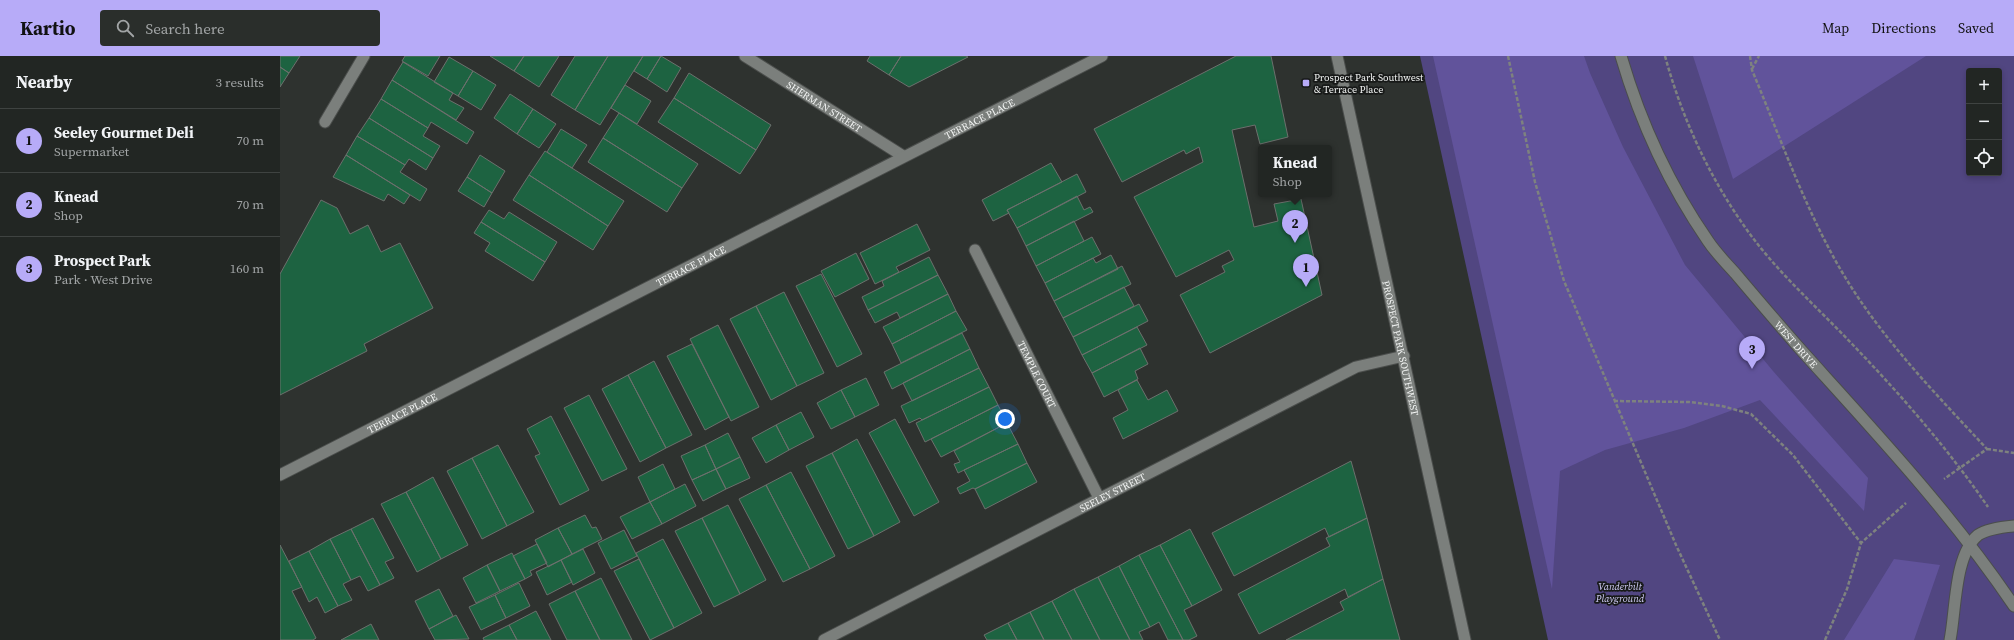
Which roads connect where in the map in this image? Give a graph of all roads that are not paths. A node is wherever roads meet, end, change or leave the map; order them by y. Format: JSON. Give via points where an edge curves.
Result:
{"nodes":[{"id":1,"x":364,"y":56,"type":"edge"},
{"id":2,"x":746,"y":56,"type":"edge"},
{"id":3,"x":1102,"y":56,"type":"edge"},
{"id":4,"x":1337,"y":56,"type":"edge"},
{"id":5,"x":1621,"y":56,"type":"edge"},
{"id":6,"x":325,"y":122,"type":"dead end"},
{"id":7,"x":903,"y":156,"type":"junction"},
{"id":8,"x":975,"y":250,"type":"dead end"},
{"id":9,"x":1404,"y":356,"type":"junction"},
{"id":10,"x":280,"y":475,"type":"edge"},
{"id":11,"x":1099,"y":498,"type":"junction"},
{"id":12,"x":2014,"y":526,"type":"edge"},
{"id":13,"x":1968,"y":545,"type":"junction"},
{"id":14,"x":2014,"y":606,"type":"edge"},
{"id":15,"x":824,"y":640,"type":"edge"},
{"id":16,"x":1465,"y":640,"type":"edge"},
{"id":17,"x":1950,"y":640,"type":"edge"}],
"edges":[{"from":1,"to":6,"type":"street"},
{"from":2,"to":7,"type":"street","name":"SHERMAN STREET"},
{"from":3,"to":7,"type":"street","name":"TERRACE PLACE"},
{"from":4,"to":9,"type":"street","name":"PROSPECT PARK SOUTHWEST"},
{"from":5,"to":13,"type":"street","name":"WEST DRIVE","via":[[1651,136],[1677,191],[1709,242],[1926,490]]},
{"from":7,"to":10,"type":"street","name":"TERRACE PLACE"},
{"from":8,"to":11,"type":"street","name":"TEMPLE COURT"},
{"from":9,"to":11,"type":"street","name":"SEELEY STREET","via":[[1356,367]]},
{"from":9,"to":16,"type":"street","name":"PROSPECT PARK SOUTHWEST"},
{"from":11,"to":15,"type":"street","name":"SEELEY STREET"},
{"from":12,"to":13,"type":"street","via":[[1980,534]]},
{"from":13,"to":14,"type":"street","name":"WEST DRIVE"},
{"from":13,"to":17,"type":"street","via":[[1958,579]]}]}
